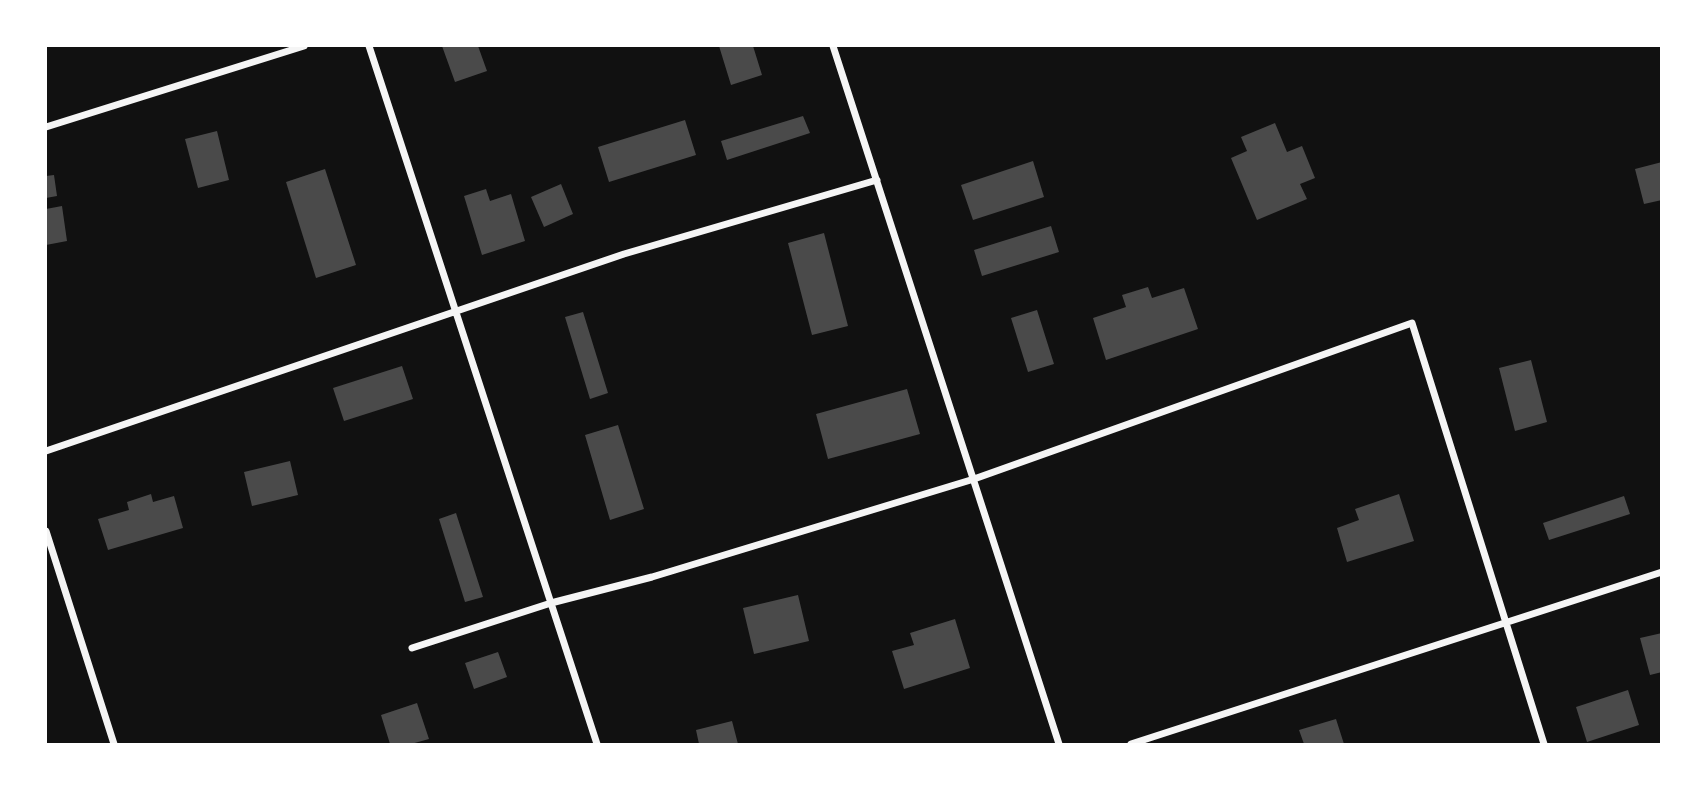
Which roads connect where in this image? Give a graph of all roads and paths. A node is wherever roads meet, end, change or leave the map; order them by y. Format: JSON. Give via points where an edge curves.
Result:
{"nodes":[{"id":1,"x":304,"y":46,"type":"edge"},
{"id":2,"x":369,"y":46,"type":"edge"},
{"id":3,"x":833,"y":46,"type":"edge"},
{"id":4,"x":46,"y":127,"type":"edge"},
{"id":5,"x":877,"y":180,"type":"junction"},
{"id":6,"x":457,"y":312,"type":"junction"},
{"id":7,"x":46,"y":451,"type":"edge"},
{"id":8,"x":974,"y":478,"type":"junction"},
{"id":9,"x":46,"y":531,"type":"edge"},
{"id":10,"x":1661,"y":572,"type":"edge"},
{"id":11,"x":551,"y":603,"type":"junction"},
{"id":12,"x":1503,"y":621,"type":"junction"},
{"id":13,"x":412,"y":649,"type":"dead end"},
{"id":14,"x":114,"y":744,"type":"edge"},
{"id":15,"x":597,"y":744,"type":"edge"},
{"id":16,"x":1059,"y":744,"type":"edge"},
{"id":17,"x":1131,"y":744,"type":"edge"},
{"id":18,"x":1544,"y":744,"type":"edge"}],
"edges":[{"from":1,"to":4,"type":"street"},
{"from":2,"to":6,"type":"street"},
{"from":3,"to":5,"type":"street"},
{"from":5,"to":6,"type":"street","via":[[624,254]]},
{"from":5,"to":8,"type":"street"},
{"from":6,"to":7,"type":"street"},
{"from":6,"to":11,"type":"street"},
{"from":8,"to":11,"type":"street"},
{"from":8,"to":12,"type":"street","via":[[1412,323]]},
{"from":8,"to":16,"type":"street"},
{"from":9,"to":14,"type":"street"},
{"from":10,"to":12,"type":"street"},
{"from":11,"to":13,"type":"street"},
{"from":11,"to":15,"type":"street"},
{"from":12,"to":17,"type":"street"},
{"from":12,"to":18,"type":"street"}]}
